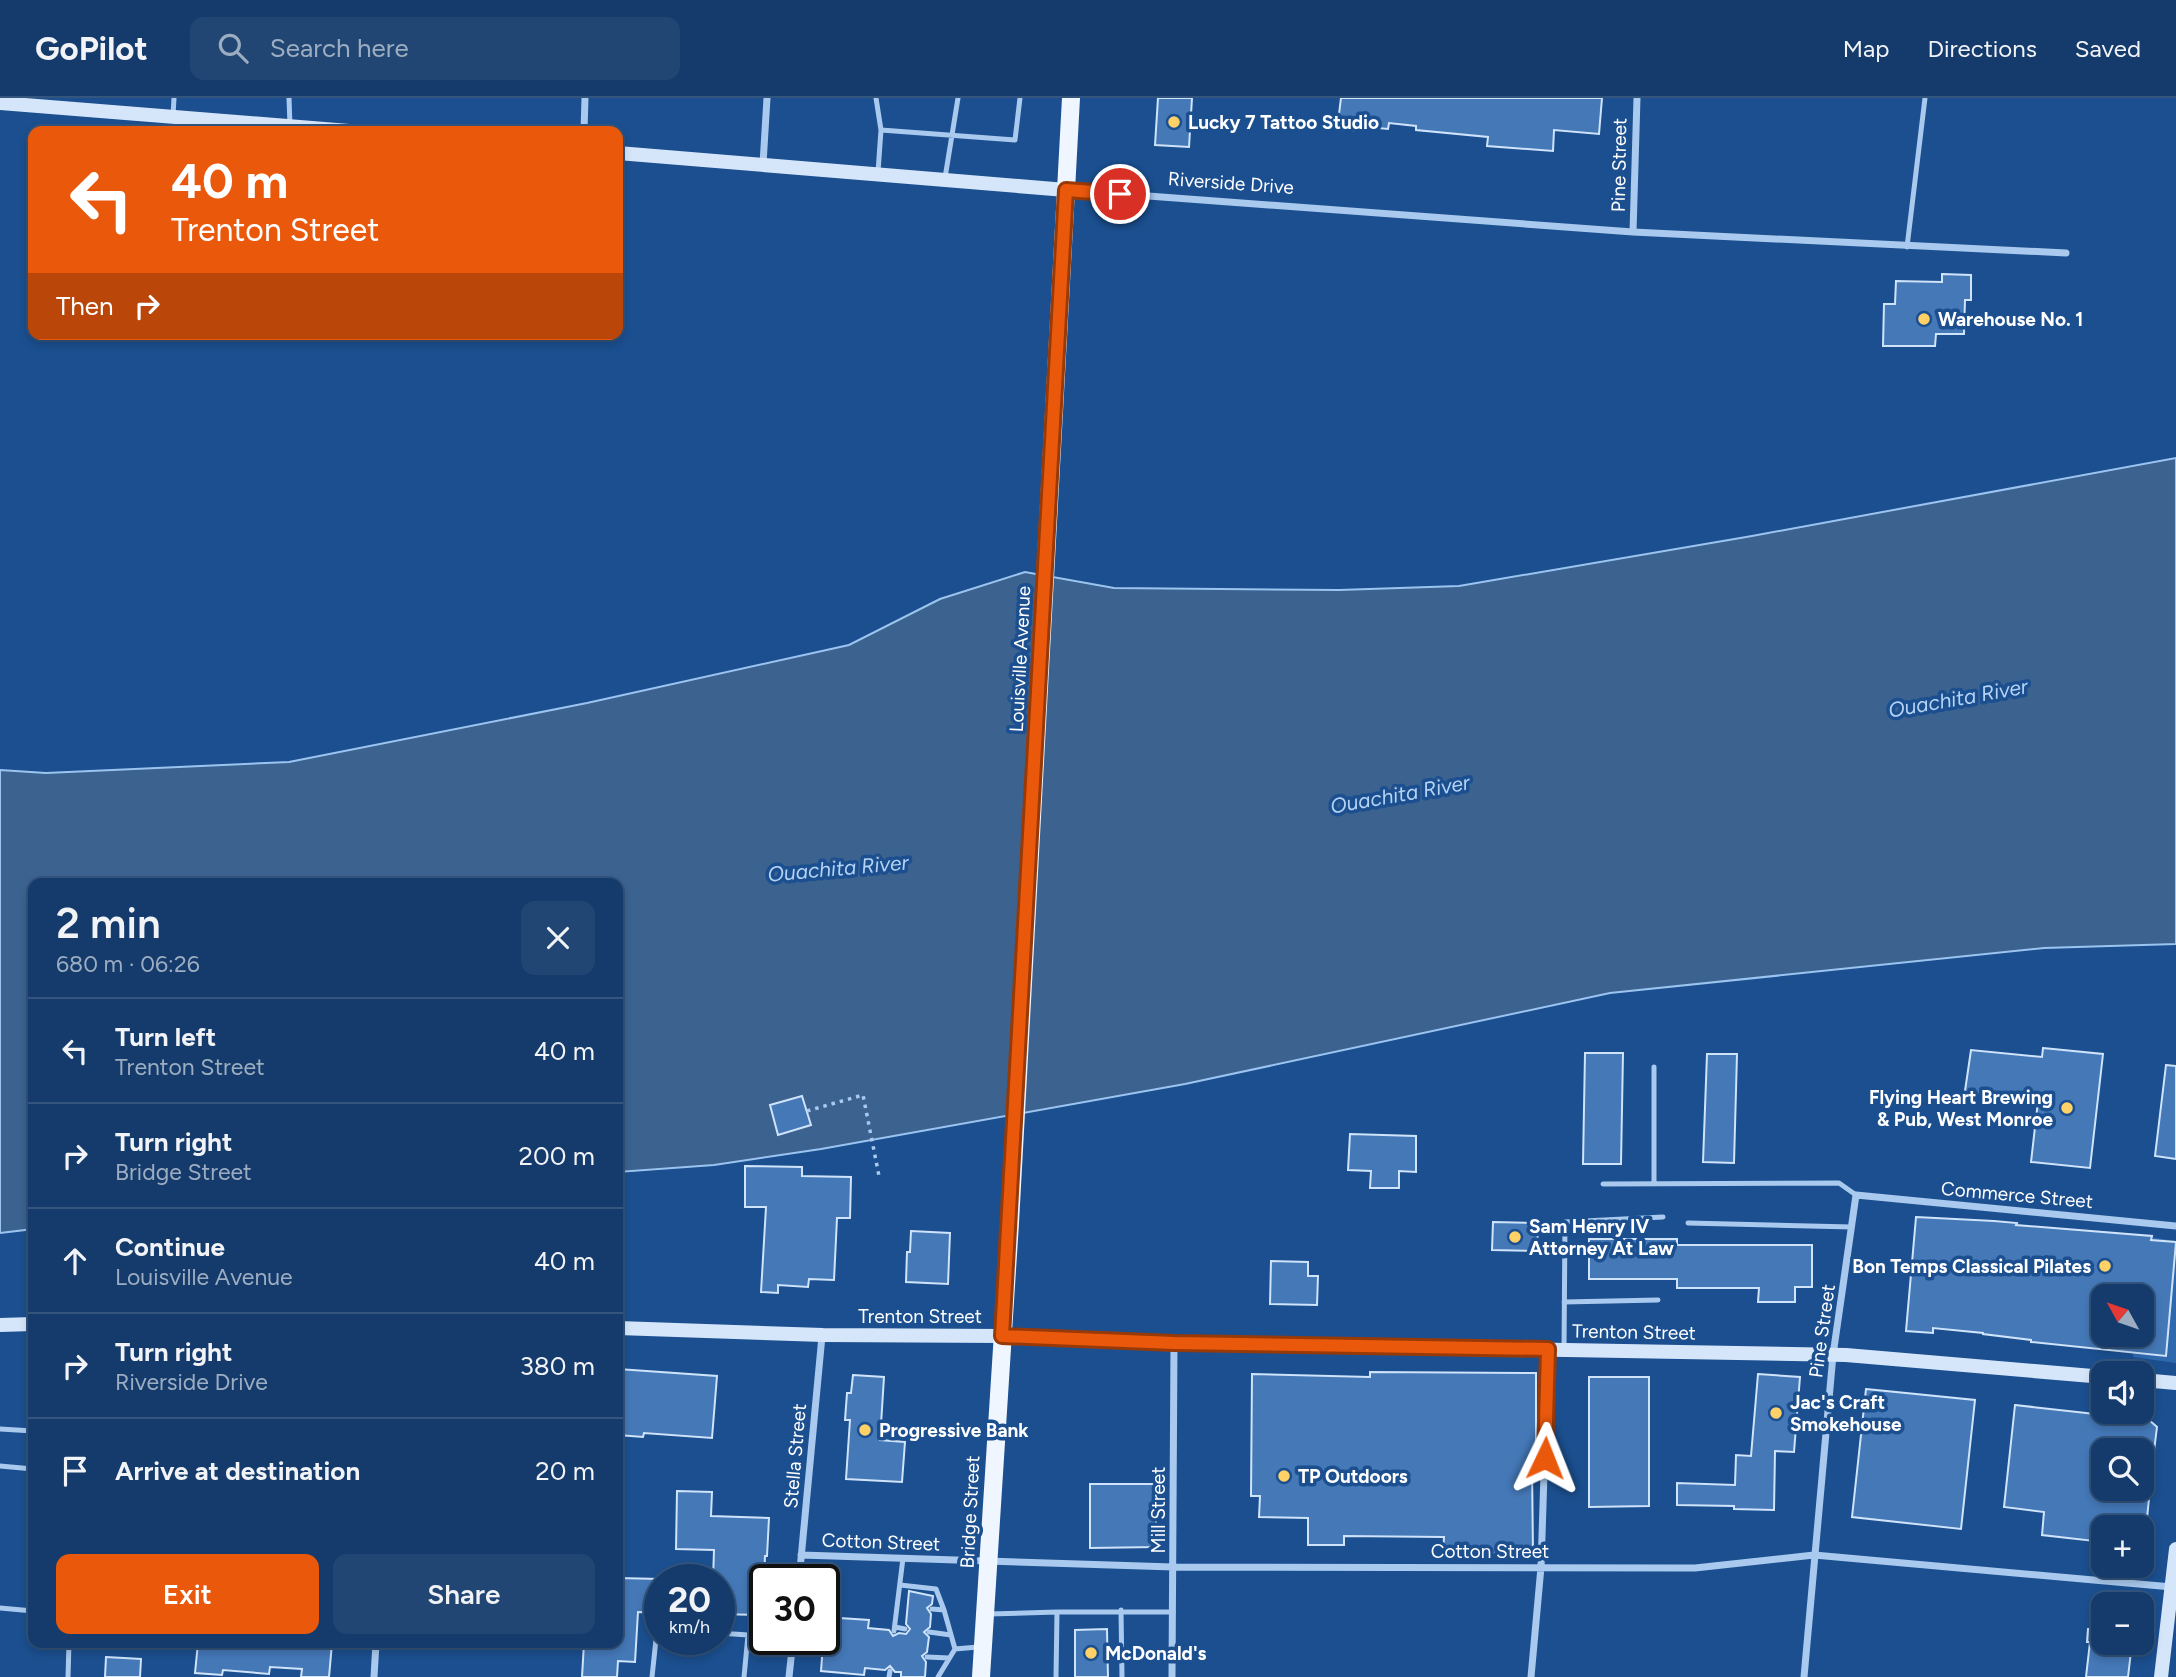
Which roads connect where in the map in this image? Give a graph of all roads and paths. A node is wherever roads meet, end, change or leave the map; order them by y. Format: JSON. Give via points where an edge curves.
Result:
{"nodes":[{"id":1,"x":174,"y":98,"type":"edge"},
{"id":2,"x":289,"y":98,"type":"edge"},
{"id":3,"x":585,"y":98,"type":"edge"},
{"id":4,"x":767,"y":98,"type":"edge"},
{"id":5,"x":876,"y":98,"type":"edge"},
{"id":6,"x":958,"y":98,"type":"edge"},
{"id":7,"x":1020,"y":98,"type":"edge"},
{"id":8,"x":1071,"y":98,"type":"edge"},
{"id":9,"x":1637,"y":98,"type":"edge"},
{"id":10,"x":1925,"y":98,"type":"edge"},
{"id":11,"x":37,"y":102,"type":"edge"},
{"id":12,"x":0,"y":103,"type":"edge"},
{"id":13,"x":173,"y":116,"type":"junction"},
{"id":14,"x":279,"y":126,"type":"edge"},
{"id":15,"x":290,"y":126,"type":"edge"},
{"id":16,"x":584,"y":126,"type":"edge"},
{"id":17,"x":881,"y":130,"type":"junction"},
{"id":18,"x":952,"y":135,"type":"junction"},
{"id":19,"x":623,"y":153,"type":"edge"},
{"id":20,"x":763,"y":164,"type":"junction"},
{"id":21,"x":878,"y":174,"type":"junction"},
{"id":22,"x":945,"y":180,"type":"junction"},
{"id":23,"x":1066,"y":190,"type":"junction"},
{"id":24,"x":1633,"y":232,"type":"junction"},
{"id":25,"x":1907,"y":247,"type":"junction"},
{"id":26,"x":2066,"y":253,"type":"dead end"},
{"id":27,"x":1654,"y":1067,"type":"dead end"},
{"id":28,"x":807,"y":1111,"type":"dead end"},
{"id":29,"x":879,"y":1175,"type":"dead end"},
{"id":30,"x":1603,"y":1184,"type":"dead end"},
{"id":31,"x":1654,"y":1184,"type":"junction"},
{"id":32,"x":1856,"y":1195,"type":"junction"},
{"id":33,"x":1663,"y":1217,"type":"dead end"},
{"id":34,"x":1010,"y":1223,"type":"joint"},
{"id":35,"x":1688,"y":1223,"type":"dead end"},
{"id":36,"x":2176,"y":1226,"type":"edge"},
{"id":37,"x":1852,"y":1227,"type":"junction"},
{"id":38,"x":1658,"y":1300,"type":"dead end"},
{"id":39,"x":1564,"y":1302,"type":"junction"},
{"id":40,"x":28,"y":1324,"type":"edge"},
{"id":41,"x":0,"y":1325,"type":"edge"},
{"id":42,"x":623,"y":1328,"type":"edge"},
{"id":43,"x":822,"y":1335,"type":"junction"},
{"id":44,"x":1002,"y":1336,"type":"junction"},
{"id":45,"x":1174,"y":1343,"type":"junction"},
{"id":46,"x":1548,"y":1349,"type":"junction"},
{"id":47,"x":1564,"y":1350,"type":"junction"},
{"id":48,"x":1833,"y":1355,"type":"junction"},
{"id":49,"x":2091,"y":1376,"type":"edge"},
{"id":50,"x":2154,"y":1381,"type":"edge"},
{"id":51,"x":2176,"y":1383,"type":"edge"},
{"id":52,"x":0,"y":1429,"type":"edge"},
{"id":53,"x":28,"y":1431,"type":"edge"},
{"id":54,"x":0,"y":1466,"type":"edge"},
{"id":55,"x":28,"y":1469,"type":"edge"},
{"id":56,"x":2176,"y":1549,"type":"edge"},
{"id":57,"x":802,"y":1555,"type":"junction"},
{"id":58,"x":1814,"y":1555,"type":"junction"},
{"id":59,"x":903,"y":1558,"type":"junction"},
{"id":60,"x":989,"y":1562,"type":"junction"},
{"id":61,"x":801,"y":1564,"type":"edge"},
{"id":62,"x":1174,"y":1567,"type":"junction"},
{"id":63,"x":1541,"y":1567,"type":"junction"},
{"id":64,"x":900,"y":1585,"type":"junction"},
{"id":65,"x":2174,"y":1587,"type":"edge"},
{"id":66,"x":897,"y":1604,"type":"junction"},
{"id":67,"x":907,"y":1606,"type":"dead end"},
{"id":68,"x":0,"y":1608,"type":"edge"},
{"id":69,"x":932,"y":1609,"type":"dead end"},
{"id":70,"x":944,"y":1610,"type":"junction"},
{"id":71,"x":1121,"y":1610,"type":"junction"},
{"id":72,"x":28,"y":1611,"type":"edge"},
{"id":73,"x":1057,"y":1612,"type":"junction"},
{"id":74,"x":1173,"y":1612,"type":"junction"},
{"id":75,"x":985,"y":1614,"type":"junction"},
{"id":76,"x":905,"y":1629,"type":"dead end"},
{"id":77,"x":929,"y":1632,"type":"dead end"},
{"id":78,"x":735,"y":1634,"type":"edge"},
{"id":79,"x":951,"y":1635,"type":"junction"},
{"id":80,"x":983,"y":1647,"type":"junction"},
{"id":81,"x":69,"y":1648,"type":"edge"},
{"id":82,"x":376,"y":1648,"type":"edge"},
{"id":83,"x":955,"y":1649,"type":"junction"},
{"id":84,"x":654,"y":1655,"type":"edge"},
{"id":85,"x":791,"y":1655,"type":"edge"},
{"id":86,"x":927,"y":1657,"type":"dead end"},
{"id":87,"x":949,"y":1658,"type":"junction"},
{"id":88,"x":68,"y":1677,"type":"edge"},
{"id":89,"x":374,"y":1677,"type":"edge"},
{"id":90,"x":652,"y":1677,"type":"edge"},
{"id":91,"x":744,"y":1677,"type":"edge"},
{"id":92,"x":789,"y":1677,"type":"edge"},
{"id":93,"x":937,"y":1677,"type":"edge"},
{"id":94,"x":981,"y":1677,"type":"edge"},
{"id":95,"x":1056,"y":1677,"type":"edge"},
{"id":96,"x":1122,"y":1677,"type":"edge"},
{"id":97,"x":1172,"y":1677,"type":"edge"},
{"id":98,"x":1531,"y":1677,"type":"edge"},
{"id":99,"x":1804,"y":1677,"type":"edge"},
{"id":100,"x":2161,"y":1677,"type":"edge"}],
"edges":[{"from":1,"to":13,"type":"lane"},
{"from":2,"to":15,"type":"lane"},
{"from":3,"to":16,"type":"street"},
{"from":4,"to":20,"type":"street"},
{"from":5,"to":17,"type":"lane"},
{"from":6,"to":18,"type":"lane"},
{"from":7,"to":18,"type":"lane","via":[[1015,140]]},
{"from":8,"to":23,"type":"main road","name":"Louisville Avenue"},
{"from":9,"to":24,"type":"street","name":"Pine Street"},
{"from":10,"to":25,"type":"lane"},
{"from":11,"to":12,"type":"street"},
{"from":11,"to":13,"type":"street"},
{"from":13,"to":14,"type":"street"},
{"from":17,"to":18,"type":"lane"},
{"from":17,"to":21,"type":"lane"},
{"from":18,"to":22,"type":"lane"},
{"from":19,"to":20,"type":"street","name":"Riverside Drive"},
{"from":20,"to":21,"type":"street","name":"Riverside Drive"},
{"from":21,"to":22,"type":"street","name":"Riverside Drive"},
{"from":22,"to":23,"type":"street","name":"Riverside Drive"},
{"from":23,"to":24,"type":"street","name":"Riverside Drive"},
{"from":23,"to":34,"type":"main road","name":"Louisville Avenue"},
{"from":24,"to":25,"type":"street","name":"Riverside Drive"},
{"from":25,"to":26,"type":"street","name":"Riverside Drive"},
{"from":27,"to":31,"type":"lane"},
{"from":28,"to":29,"type":"path","via":[[863,1095]]},
{"from":30,"to":31,"type":"lane"},
{"from":31,"to":32,"type":"lane","via":[[1839,1183]]},
{"from":32,"to":36,"type":"street","name":"Commerce Street"},
{"from":32,"to":37,"type":"street","name":"Pine Street"},
{"from":33,"to":39,"type":"lane","via":[[1565,1222]]},
{"from":34,"to":44,"type":"main road","name":"Bridge Street"},
{"from":35,"to":37,"type":"lane"},
{"from":37,"to":48,"type":"street","name":"Pine Street"},
{"from":38,"to":39,"type":"lane"},
{"from":39,"to":47,"type":"lane"},
{"from":40,"to":41,"type":"street"},
{"from":42,"to":43,"type":"street","name":"Trenton Street"},
{"from":43,"to":44,"type":"street","name":"Trenton Street"},
{"from":43,"to":57,"type":"street","name":"Stella Street"},
{"from":44,"to":45,"type":"street","name":"Trenton Street"},
{"from":44,"to":60,"type":"main road","name":"Bridge Street"},
{"from":45,"to":46,"type":"street","name":"Trenton Street"},
{"from":45,"to":62,"type":"street","name":"Mill Street"},
{"from":46,"to":47,"type":"street","name":"Trenton Street"},
{"from":46,"to":63,"type":"street"},
{"from":47,"to":48,"type":"street","name":"Trenton Street"},
{"from":48,"to":49,"type":"street","name":"Trenton Street"},
{"from":48,"to":58,"type":"street","name":"Pine Street"},
{"from":50,"to":51,"type":"street"},
{"from":52,"to":53,"type":"lane"},
{"from":54,"to":55,"type":"lane"},
{"from":56,"to":65,"type":"street"},
{"from":57,"to":59,"type":"street","name":"Cotton Street"},
{"from":57,"to":61,"type":"street","name":"Stella Street"},
{"from":58,"to":63,"type":"street","name":"Cotton Street","via":[[1695,1568]]},
{"from":58,"to":65,"type":"street","name":"Cotton Street"},
{"from":58,"to":99,"type":"street","name":"Pine Street"},
{"from":59,"to":60,"type":"street","name":"Cotton Street"},
{"from":59,"to":64,"type":"lane"},
{"from":60,"to":62,"type":"street","name":"Cotton Street"},
{"from":60,"to":75,"type":"main road","name":"Bridge Street"},
{"from":62,"to":63,"type":"street","name":"Cotton Street"},
{"from":62,"to":74,"type":"street","name":"Mill Street"},
{"from":63,"to":98,"type":"street"},
{"from":64,"to":66,"type":"lane"},
{"from":64,"to":70,"type":"lane","via":[[936,1590]]},
{"from":65,"to":100,"type":"street"},
{"from":66,"to":67,"type":"lane"},
{"from":66,"to":76,"type":"lane","via":[[894,1629]]},
{"from":68,"to":72,"type":"lane"},
{"from":69,"to":70,"type":"lane"},
{"from":70,"to":79,"type":"lane"},
{"from":71,"to":73,"type":"lane"},
{"from":71,"to":74,"type":"lane"},
{"from":71,"to":96,"type":"lane"},
{"from":73,"to":75,"type":"lane"},
{"from":73,"to":95,"type":"lane"},
{"from":74,"to":97,"type":"street","name":"Mill Street"},
{"from":75,"to":80,"type":"main road","name":"Bridge Street"},
{"from":77,"to":79,"type":"lane"},
{"from":78,"to":91,"type":"lane","via":[[748,1635]]},
{"from":79,"to":83,"type":"lane"},
{"from":80,"to":83,"type":"lane"},
{"from":80,"to":94,"type":"main road","name":"Bridge Street"},
{"from":81,"to":88,"type":"lane"},
{"from":82,"to":89,"type":"street"},
{"from":83,"to":87,"type":"lane"},
{"from":84,"to":90,"type":"lane"},
{"from":85,"to":92,"type":"street"},
{"from":86,"to":87,"type":"lane"},
{"from":87,"to":93,"type":"lane"}]}
